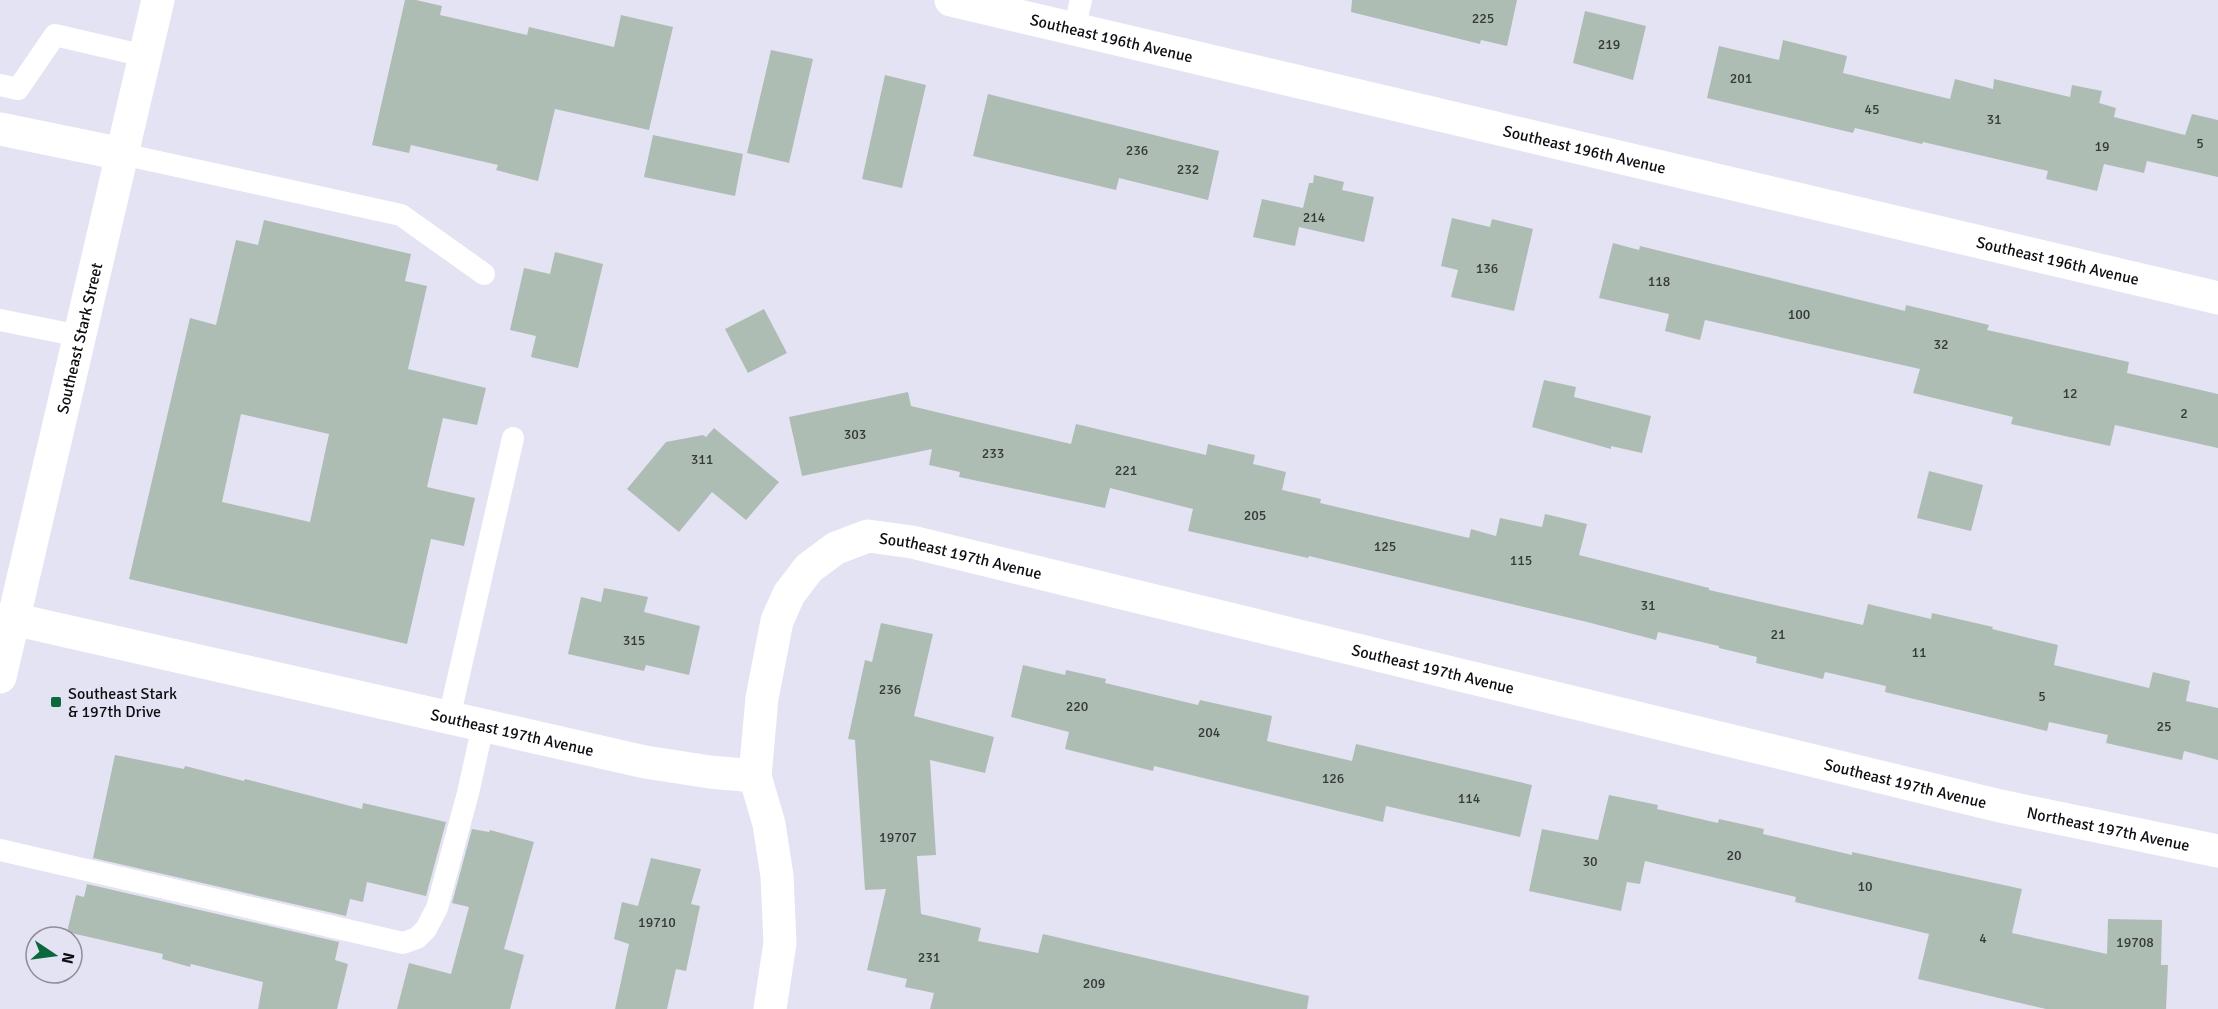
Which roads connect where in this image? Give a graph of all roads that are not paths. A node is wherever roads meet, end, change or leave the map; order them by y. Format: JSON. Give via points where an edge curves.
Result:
{"nodes":[{"id":1,"x":158,"y":0,"type":"edge"},
{"id":2,"x":951,"y":0,"type":"edge"},
{"id":3,"x":1078,"y":14,"type":"edge"},
{"id":4,"x":145,"y":56,"type":"junction"},
{"id":5,"x":0,"y":86,"type":"edge"},
{"id":6,"x":0,"y":129,"type":"edge"},
{"id":7,"x":122,"y":154,"type":"junction"},
{"id":8,"x":484,"y":274,"type":"dead end"},
{"id":9,"x":2218,"y":298,"type":"edge"},
{"id":10,"x":0,"y":320,"type":"edge"},
{"id":11,"x":80,"y":336,"type":"junction"},
{"id":12,"x":513,"y":438,"type":"dead end"},
{"id":13,"x":13,"y":619,"type":"junction"},
{"id":14,"x":0,"y":676,"type":"edge"},
{"id":15,"x":449,"y":718,"type":"junction"},
{"id":16,"x":483,"y":726,"type":"junction"},
{"id":17,"x":755,"y":776,"type":"junction"},
{"id":18,"x":2000,"y":806,"type":"joint"},
{"id":19,"x":0,"y":850,"type":"edge"},
{"id":20,"x":2218,"y":851,"type":"edge"},
{"id":21,"x":770,"y":1009,"type":"edge"}],
"edges":[{"from":1,"to":4,"type":"street","name":"Southeast Stark Street"},
{"from":2,"to":3,"type":"street","name":"Southeast 196th Avenue"},
{"from":3,"to":9,"type":"street","name":"Southeast 196th Avenue"},
{"from":4,"to":5,"type":"lane","via":[[55,34],[18,89]]},
{"from":4,"to":7,"type":"street","name":"Southeast Stark Street"},
{"from":6,"to":7,"type":"street"},
{"from":7,"to":8,"type":"lane","via":[[401,215]]},
{"from":7,"to":11,"type":"street","name":"Southeast Stark Street"},
{"from":10,"to":11,"type":"lane"},
{"from":11,"to":13,"type":"street","name":"Southeast Stark Street"},
{"from":12,"to":15,"type":"lane"},
{"from":13,"to":14,"type":"street","name":"Southeast Stark Street"},
{"from":13,"to":15,"type":"street","name":"Southeast 197th Avenue"},
{"from":15,"to":16,"type":"street","name":"Southeast 197th Avenue"},
{"from":16,"to":17,"type":"street","name":"Southeast 197th Avenue","via":[[645,762]]},
{"from":16,"to":19,"type":"lane","via":[[437,908],[417,938],[403,942]]},
{"from":17,"to":18,"type":"street","name":"Southeast 197th Avenue","via":[[762,698],[777,621],[789,594],[809,568],[836,548],[868,536],[912,542]]},
{"from":17,"to":21,"type":"street","via":[[769,824],[777,876],[780,943]]},
{"from":18,"to":20,"type":"street","name":"Northeast 197th Avenue"}]}
